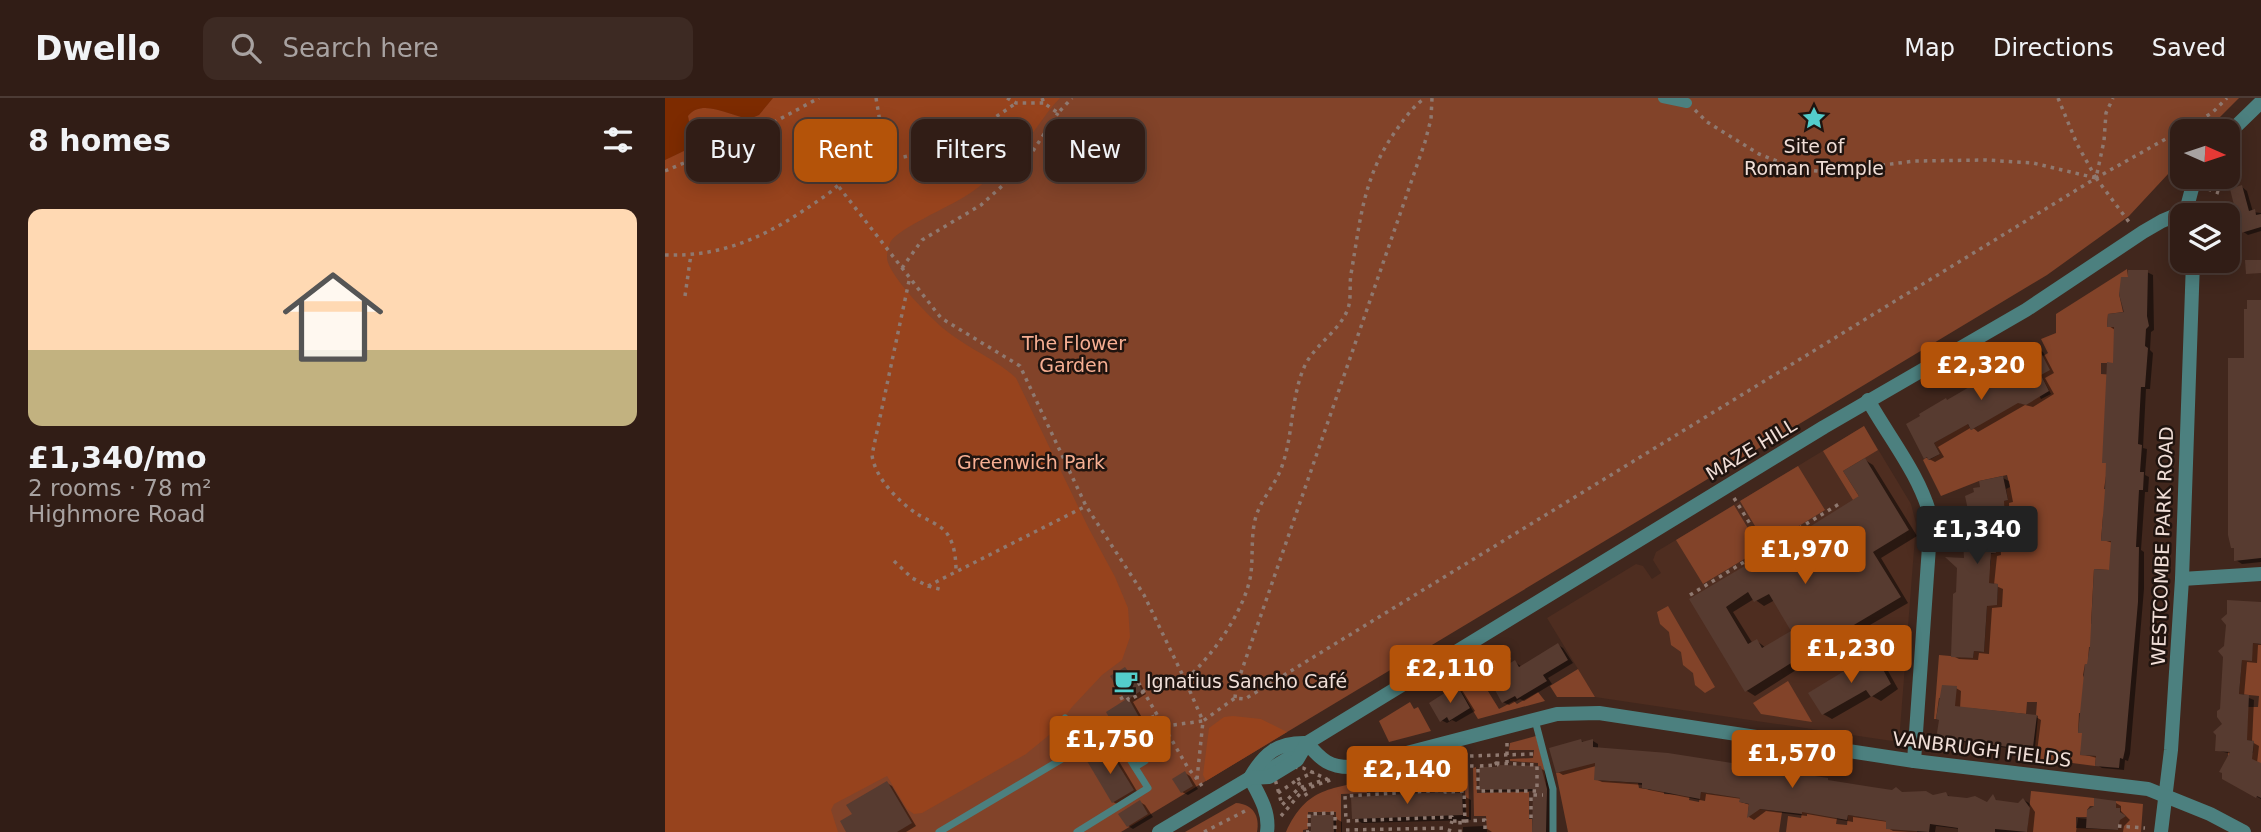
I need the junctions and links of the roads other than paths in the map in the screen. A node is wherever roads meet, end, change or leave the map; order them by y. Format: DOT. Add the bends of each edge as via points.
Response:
graph roads {
  1 [pos="1663,98"];
  2 [pos="2261,102"];
  3 [pos="1687,103"];
  4 [pos="2240,122"];
  5 [pos="2170,220"];
  6 [pos="2193,273"];
  7 [pos="1868,400"];
  8 [pos="2261,574"];
  9 [pos="2182,579"];
  10 [pos="1065,718"];
  11 [pos="1535,719"];
  12 [pos="1307,743"];
  13 [pos="1126,753"];
  14 [pos="1145,761"];
  15 [pos="1914,761"];
  16 [pos="1135,767"];
  17 [pos="1249,778"];
  18 [pos="2166,796"];
  19 [pos="1271,828"];
  20 [pos="939,832"];
  21 [pos="1077,832"];
  22 [pos="1159,832"];
  23 [pos="1553,832"];
  24 [pos="2161,832"];
  25 [pos="2244,832"];
  1 -- 3 [label="street"];
  2 -- 4 [label="street"];
  5 -- 7 [label="street, MAZE HILL" via="2153,226 2026,310"];
  6 -- 9 [label="street, WESTCOMBE PARK ROAD"];
  7 -- 12 [label="street, MAZE HILL"];
  7 -- 15 [label="street" via="1915,477 1931,518"];
  8 -- 9 [label="street"];
  9 -- 18 [label="street, WESTCOMBE PARK ROAD"];
  10 -- 20 [label="lane" via="1089,743"];
  11 -- 12 [label="street, VANBRUGH FIELDS" via="1353,767 1328,764"];
  11 -- 15 [label="street, VANBRUGH FIELDS" via="1599,713"];
  11 -- 23 [label="lane" via="1553,795"];
  12 -- 17 [label="street, MAZE HILL" via="1287,743 1259,760"];
  13 -- 16 [label="lane"];
  14 -- 16 [label="lane"];
  15 -- 18 [label="street, VANBRUGH FIELDS" via="2148,789"];
  16 -- 21 [label="lane" via="1148,788"];
  17 -- 19 [label="street" via="1263,801"];
  17 -- 22 [label="street, MAZE HILL"];
  18 -- 24 [label="street, WESTCOMBE PARK ROAD"];
  18 -- 25 [label="street, VANBRUGH FIELDS"];
}
